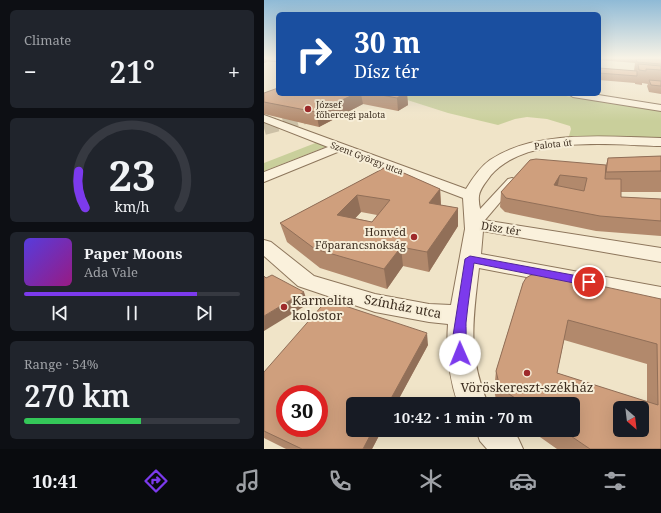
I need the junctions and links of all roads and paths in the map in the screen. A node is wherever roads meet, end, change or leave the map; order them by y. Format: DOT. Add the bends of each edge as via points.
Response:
graph roads {
  1 [pos="586,96"];
  2 [pos="661,104"];
  3 [pos="661,108"];
  4 [pos="264,118"];
  5 [pos="661,142"];
  6 [pos="339,147"];
  7 [pos="518,173"];
  8 [pos="264,177"];
  9 [pos="471,196"];
  10 [pos="474,224"];
  11 [pos="264,246"];
  12 [pos="661,255"];
  13 [pos="470,259"];
  14 [pos="661,295"];
  15 [pos="461,315"];
  16 [pos="470,397"];
  17 [pos="497,437"];
  18 [pos="506,449"];
  1 -- 2 [label="street"];
  1 -- 3 [label="street"];
  4 -- 6 [label="street, Szent György utca"];
  5 -- 9 [label="street, Palota út" via="571,142 536,145 514,152 492,164 481,177"];
  6 -- 8 [label="street"];
  6 -- 9 [label="street, Szent György utca"];
  7 -- 10 [label="street"];
  9 -- 10 [label="street"];
  10 -- 12 [label="street, Dísz tér"];
  10 -- 13 [label="street, Dísz tér"];
  11 -- 15 [label="street, Színház utca" via="306,281 375,303 429,313"];
  13 -- 14 [label="street"];
  13 -- 15 [label="street, Dísz tér"];
  15 -- 16 [label="street, Dísz tér" via="458,342"];
  17 -- 18 [label="street"];
}
